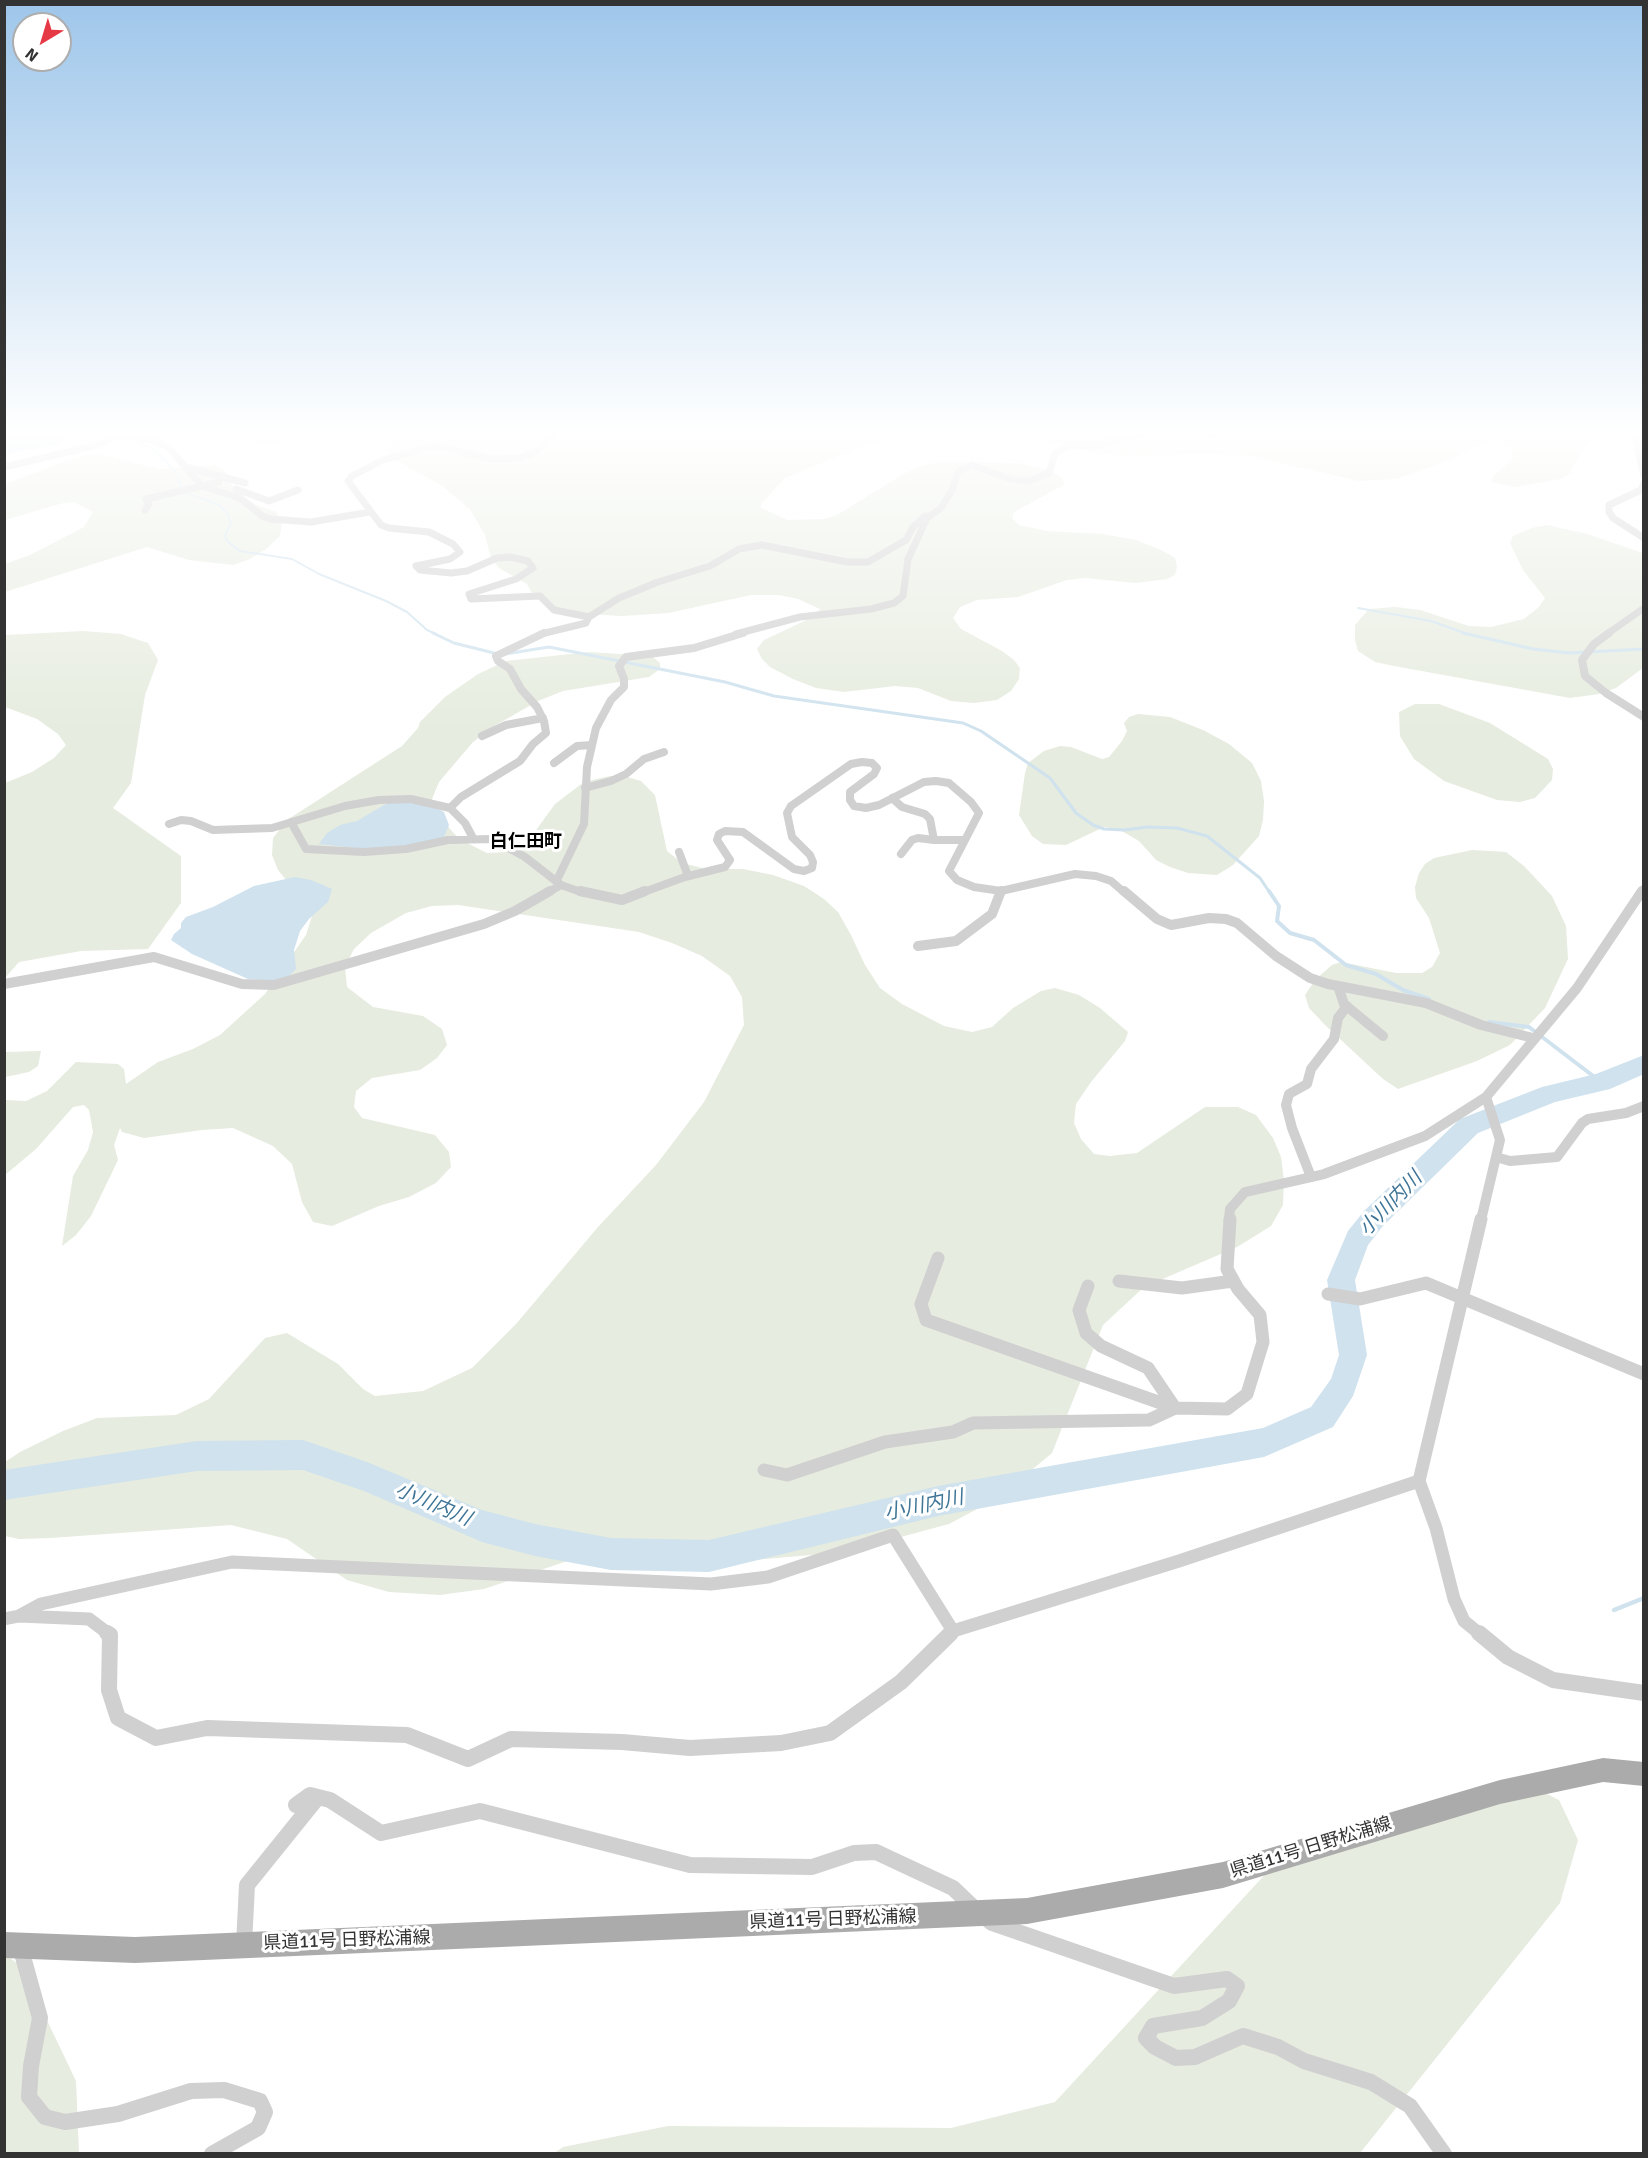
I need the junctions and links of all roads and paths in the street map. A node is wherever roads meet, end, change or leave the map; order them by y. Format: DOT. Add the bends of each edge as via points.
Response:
graph roads {
  1 [pos="406,530"];
  2 [pos="912,530"];
  3 [pos="921,530"];
  4 [pos="1631,530"];
  5 [pos="1644,538"];
  6 [pos="1644,608"];
  7 [pos="589,616"];
  8 [pos="1644,717"];
  9 [pos="543,718"];
  10 [pos="482,736"];
  11 [pos="592,745"];
  12 [pos="664,752"];
  13 [pos="554,763"];
  14 [pos="585,788"];
  15 [pos="892,798"];
  16 [pos="450,808"];
  17 [pos="291,822"];
  18 [pos="169,824"];
  19 [pos="473,838"];
  20 [pos="934,840"];
  21 [pos="964,840"];
  22 [pos="679,852"];
  23 [pos="901,854"];
  24 [pos="688,876"];
  25 [pos="559,882"];
  26 [pos="1644,889"];
  27 [pos="1001,891"];
  28 [pos="918,946"];
  29 [pos="4,984"];
  30 [pos="1338,986"];
  31 [pos="1347,1006"];
  32 [pos="1383,1036"];
  33 [pos="1533,1037"];
  34 [pos="1486,1098"];
  35 [pos="1644,1106"];
  36 [pos="1496,1157"];
  37 [pos="1311,1177"];
  38 [pos="939,1258"];
  39 [pos="1119,1281"];
  40 [pos="1233,1281"];
  41 [pos="1088,1286"];
  42 [pos="1328,1294"];
  43 [pos="1461,1297"];
  44 [pos="1644,1374"];
  45 [pos="1175,1408"];
  46 [pos="764,1470"];
  47 [pos="1419,1481"];
  48 [pos="12,1617"];
  49 [pos="953,1630"];
  50 [pos="1644,1693"];
  51 [pos="1644,1774"];
  52 [pos="318,1797"];
  53 [pos="296,1805"];
  54 [pos="980,1913"];
  55 [pos="12,1945"];
  56 [pos="244,1945"];
  57 [pos="212,2154"];
  58 [pos="1444,2154"];
  1 -- 7 [label="street" via="429,532 453,544 459,552 450,559 416,566 420,570 467,571 497,558 510,557 528,561 533,568 516,579 469,594 471,599 540,596 554,610"];
  2 -- 7 [label="street" via="906,540 868,562 847,562 762,545 748,547 710,566 619,598"];
  3 -- 11 [label="street" via="908,559 903,596 894,603 800,617 694,648 626,657 619,666 624,687 596,728"];
  4 -- 5 [label="street"];
  6 -- 8 [label="street" via="1594,644 1582,660 1586,675"];
  7 -- 9 [label="street" via="586,622 546,632 496,656 510,669"];
  9 -- 10 [label="street" via="506,725"];
  9 -- 16 [label="street" via="546,733 520,761 461,797"];
  11 -- 13 [label="street" via="577,746"];
  11 -- 14 [label="street"];
  12 -- 14 [label="street" via="644,759 626,774"];
  14 -- 25 [label="street" via="584,824"];
  15 -- 20 [label="street" via="902,807 925,814 930,819"];
  15 -- 21 [label="street" via="924,782 949,783 979,813"];
  15 -- 24 [label="street" via="866,808 854,806 850,792 877,768 872,763 851,764 791,806 787,813 792,837 810,855 812,868 794,869 733,829 719,834 717,840 730,860 725,867"];
  16 -- 17 [label="street" via="411,799 379,800"];
  16 -- 19 [label="street"];
  17 -- 18 [label="street" via="236,831 213,830 191,821"];
  17 -- 19 [label="street" via="306,849 364,852"];
  19 -- 25 [label="street" via="506,845"];
  20 -- 21 [label="street"];
  20 -- 23 [label="street" via="912,840"];
  21 -- 27 [label="street" via="949,871 957,880 974,887"];
  22 -- 24 [label="street"];
  24 -- 25 [label="street" via="621,900 587,894"];
  25 -- 29 [label="street" via="515,911 484,924 274,985 242,984 154,957"];
  26 -- 33 [label="street" via="1577,988"];
  27 -- 28 [label="street" via="992,914 972,931 956,941"];
  27 -- 30 [label="street" via="1075,874 1096,876 1111,881 1157,919 1171,925 1209,918 1237,923 1290,966 1310,978"];
  30 -- 31 [label="street"];
  30 -- 33 [label="street" via="1426,1003 1480,1025"];
  31 -- 32 [label="street"];
  31 -- 37 [label="street" via="1338,1018 1334,1039 1311,1069 1307,1084 1289,1094 1286,1105"];
  33 -- 34 [label="street"];
  34 -- 36 [label="street" via="1500,1140"];
  34 -- 37 [label="street" via="1425,1136"];
  35 -- 36 [label="street" via="1588,1119 1557,1157 1510,1161"];
  36 -- 43 [label="street"];
  37 -- 40 [label="street" via="1245,1192 1230,1209 1227,1269"];
  38 -- 45 [label="street" via="921,1304 926,1320"];
  39 -- 40 [label="street" via="1182,1288"];
  40 -- 45 [label="street" via="1260,1315 1263,1342 1247,1394 1227,1409"];
  41 -- 45 [label="street" via="1079,1310 1086,1334 1101,1346 1148,1368"];
  42 -- 43 [label="street" via="1360,1299 1426,1283"];
  43 -- 44 [label="street"];
  43 -- 47 [label="street"];
  45 -- 46 [label="street" via="1149,1419 972,1423 954,1432 885,1442 787,1474"];
  47 -- 49 [label="street" via="1179,1561"];
  47 -- 50 [label="street" via="1464,1621 1508,1657 1552,1680"];
  48 -- 49 [label="street" via="40,1604 232,1562 711,1584 768,1577 893,1535"];
  48 -- 49 [label="street" via="89,1619 110,1635 109,1690 118,1718 156,1738 207,1728 407,1735 468,1759 511,1739 690,1748 781,1743 830,1733 901,1682"];
  51 -- 54 [label="main road, 県道11号 日野松浦線" via="1602,1770 1500,1792 1223,1875 1027,1911"];
  52 -- 53 [label="street" via="310,1795"];
  52 -- 54 [label="street" via="330,1800 381,1833 480,1810 690,1865 812,1867 854,1853 876,1852 953,1888"];
  52 -- 56 [label="street" via="247,1885"];
  54 -- 56 [label="main road, 県道11号 日野松浦線"];
  54 -- 58 [label="street" via="993,1923 1174,1986 1227,1979 1237,1986 1229,2001 1202,2018 1153,2026 1146,2038 1155,2048 1176,2058 1195,2057 1243,2036 1371,2082 1410,2106"];
  55 -- 56 [label="main road, 県道11号 日野松浦線" via="135,1950"];
  55 -- 57 [label="street" via="40,2018 29,2097 45,2116 65,2122 118,2114 191,2091 224,2090 260,2101 265,2112 258,2128"];
}
